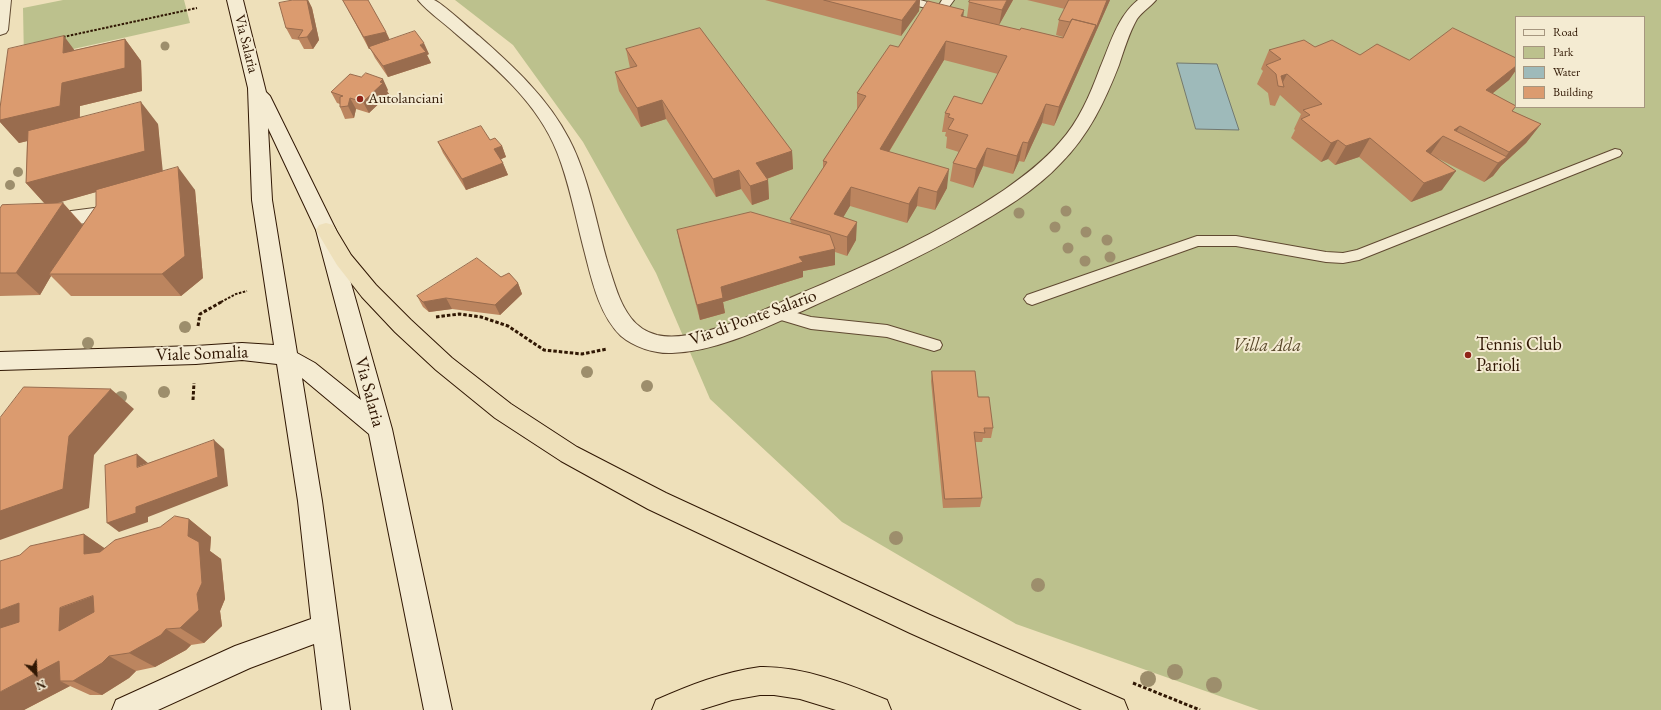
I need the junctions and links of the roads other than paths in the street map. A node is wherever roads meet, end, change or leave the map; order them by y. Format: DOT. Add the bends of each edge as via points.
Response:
graph roads {
  1 [pos="3,0"];
  2 [pos="235,0"];
  3 [pos="426,0"];
  4 [pos="906,0"];
  5 [pos="948,0"];
  6 [pos="1148,0"];
  7 [pos="0,30"];
  8 [pos="257,88"];
  9 [pos="1615,153"];
  10 [pos="0,222"];
  11 [pos="326,230"];
  12 [pos="82,246"];
  13 [pos="1032,299"];
  14 [pos="776,313"];
  15 [pos="934,345"];
  16 [pos="288,358"];
  17 [pos="0,361"];
  18 [pos="380,429"];
  19 [pos="326,627"];
  20 [pos="126,710"];
  21 [pos="336,710"];
  22 [pos="438,710"];
  23 [pos="666,710"];
  24 [pos="877,710"];
  25 [pos="1114,710"];
  1 -- 7 [label="main road"];
  2 -- 8 [label="main road, Via Salaria"];
  3 -- 14 [label="main road, Via di Ponte Salario" via="514,78 555,128 569,160 613,308 628,330 653,343 682,344 712,337"];
  4 -- 5 [label="lane" via="942,9"];
  6 -- 14 [label="main road, Via di Ponte Salario" via="1130,16 1096,97 1077,133 1037,176 1000,202 927,244 862,277"];
  8 -- 11 [label="main road, Via Salaria"];
  8 -- 16 [label="main road, Via Salaria" via="262,200"];
  9 -- 13 [label="lane" via="1359,255 1343,258 1326,257 1236,241 1197,241"];
  10 -- 12 [label="main road" via="17,225 102,214"];
  11 -- 18 [label="main road, Via Salaria"];
  11 -- 25 [label="highway" via="344,260 369,291 444,364 503,411 570,454 671,507 920,624"];
  14 -- 15 [label="lane" via="811,323 887,331"];
  16 -- 17 [label="main road, Viale Somalia" via="246,351"];
  16 -- 18 [label="main road, Viale Somalia" via="307,369"];
  16 -- 19 [label="main road, Via Salaria"];
  18 -- 22 [label="main road, Via Salaria"];
  19 -- 20 [label="main road" via="245,656"];
  19 -- 21 [label="main road, Via Salaria"];
  23 -- 24 [label="highway" via="718,689 762,681 792,684"];
}
